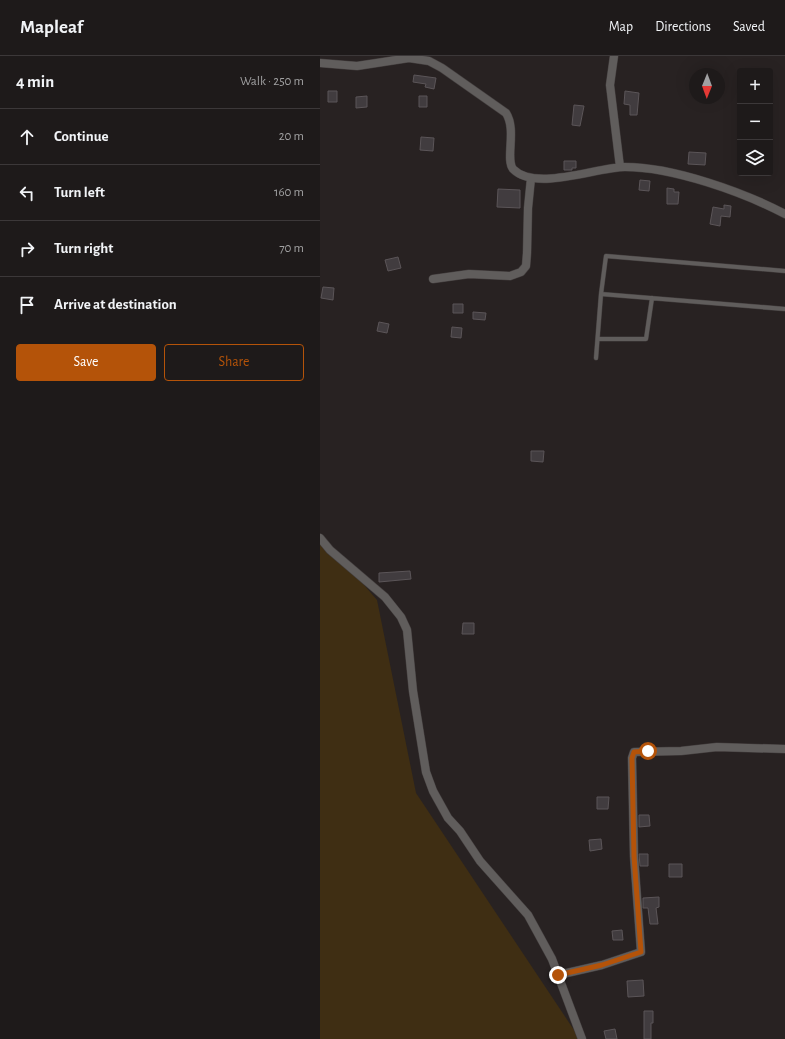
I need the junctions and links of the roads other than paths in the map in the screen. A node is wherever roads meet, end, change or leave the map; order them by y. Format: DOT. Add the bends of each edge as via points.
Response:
graph roads {
  1 [pos="614,56"];
  2 [pos="320,63"];
  3 [pos="620,168"];
  4 [pos="531,178"];
  5 [pos="785,214"];
  6 [pos="785,271"];
  7 [pos="434,279"];
  8 [pos="601,294"];
  9 [pos="652,298"];
  10 [pos="785,309"];
  11 [pos="598,339"];
  12 [pos="596,358"];
  13 [pos="320,538"];
  14 [pos="785,749"];
  15 [pos="558,975"];
  16 [pos="582,1039"];
  1 -- 3 [label="street" via="610,85"];
  2 -- 4 [label="street" via="356,66 409,58 429,61 442,68 506,113 512,130 512,168 525,178"];
  3 -- 4 [label="street" via="574,176"];
  3 -- 5 [label="street" via="674,172 753,199"];
  4 -- 7 [label="street" via="526,266 521,272 510,276 469,274"];
  6 -- 8 [label="lane" via="606,256"];
  8 -- 9 [label="lane"];
  8 -- 11 [label="lane"];
  9 -- 10 [label="lane"];
  9 -- 11 [label="lane" via="646,339"];
  11 -- 12 [label="lane"];
  13 -- 15 [label="street" via="330,550 385,597 401,617 407,630 426,772 433,791 448,818 480,861 528,915"];
  14 -- 15 [label="street" via="717,747 634,752 634,856 641,952 602,965"];
  15 -- 16 [label="street"];
}
